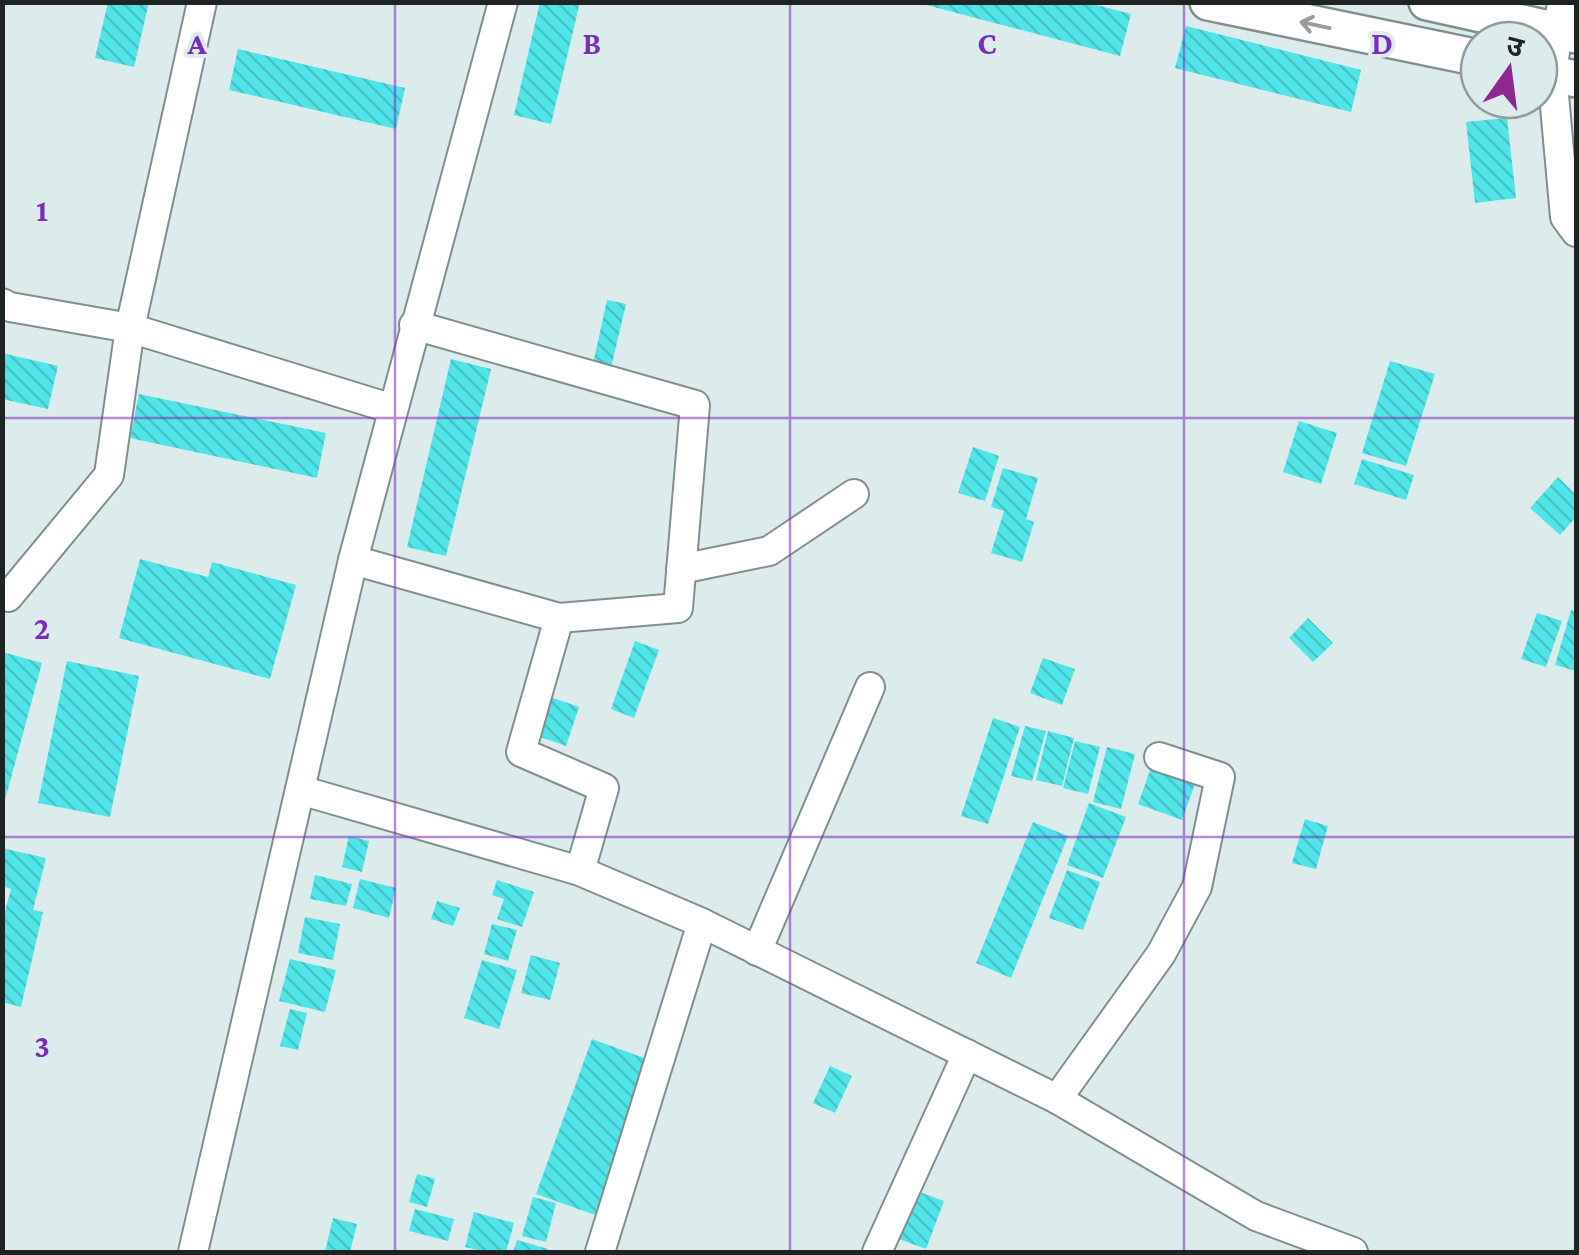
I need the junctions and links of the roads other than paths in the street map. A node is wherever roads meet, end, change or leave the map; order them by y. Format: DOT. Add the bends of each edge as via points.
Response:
graph roads {
  1 [pos="202,2"];
  2 [pos="503,2"];
  3 [pos="1208,2"];
  4 [pos="1427,2"];
  5 [pos="1566,23"];
  6 [pos="1459,54"];
  7 [pos="1559,59"];
  8 [pos="1559,120"];
  9 [pos="1576,232"];
  10 [pos="2,302"];
  11 [pos="414,326"];
  12 [pos="130,328"];
  13 [pos="392,409"];
  14 [pos="854,494"];
  15 [pos="353,560"];
  16 [pos="681,569"];
  17 [pos="2,594"];
  18 [pos="558,618"];
  19 [pos="870,687"];
  20 [pos="1159,757"];
  21 [pos="300,790"];
  22 [pos="580,871"];
  23 [pos="702,924"];
  24 [pos="757,951"];
  25 [pos="966,1054"];
  26 [pos="1057,1099"];
  27 [pos="193,1252"];
  28 [pos="600,1252"];
  29 [pos="877,1252"];
  30 [pos="1353,1252"];
  1 -- 12 [label="street"];
  2 -- 11 [label="street"];
  6 -- 3 [label="street, one-way"];
  4 -- 5 [label="street"];
  5 -- 7 [label="street"];
  8 -- 9 [label="street" via="1564,217"];
  10 -- 12 [label="street"];
  11 -- 13 [label="street"];
  11 -- 16 [label="street" via="695,404"];
  12 -- 13 [label="street"];
  12 -- 17 [label="street" via="109,476 8,597"];
  13 -- 15 [label="street"];
  14 -- 16 [label="street" via="769,551"];
  15 -- 18 [label="street"];
  15 -- 21 [label="street"];
  16 -- 18 [label="street" via="678,608"];
  18 -- 22 [label="street" via="521,752 604,788"];
  19 -- 24 [label="street"];
  20 -- 26 [label="street" via="1220,777 1196,887 1162,954"];
  21 -- 22 [label="street"];
  21 -- 27 [label="street"];
  22 -- 23 [label="street"];
  23 -- 24 [label="street"];
  23 -- 28 [label="street"];
  24 -- 25 [label="street"];
  25 -- 26 [label="street"];
  25 -- 29 [label="street"];
  26 -- 30 [label="street" via="1256,1216"];
}
